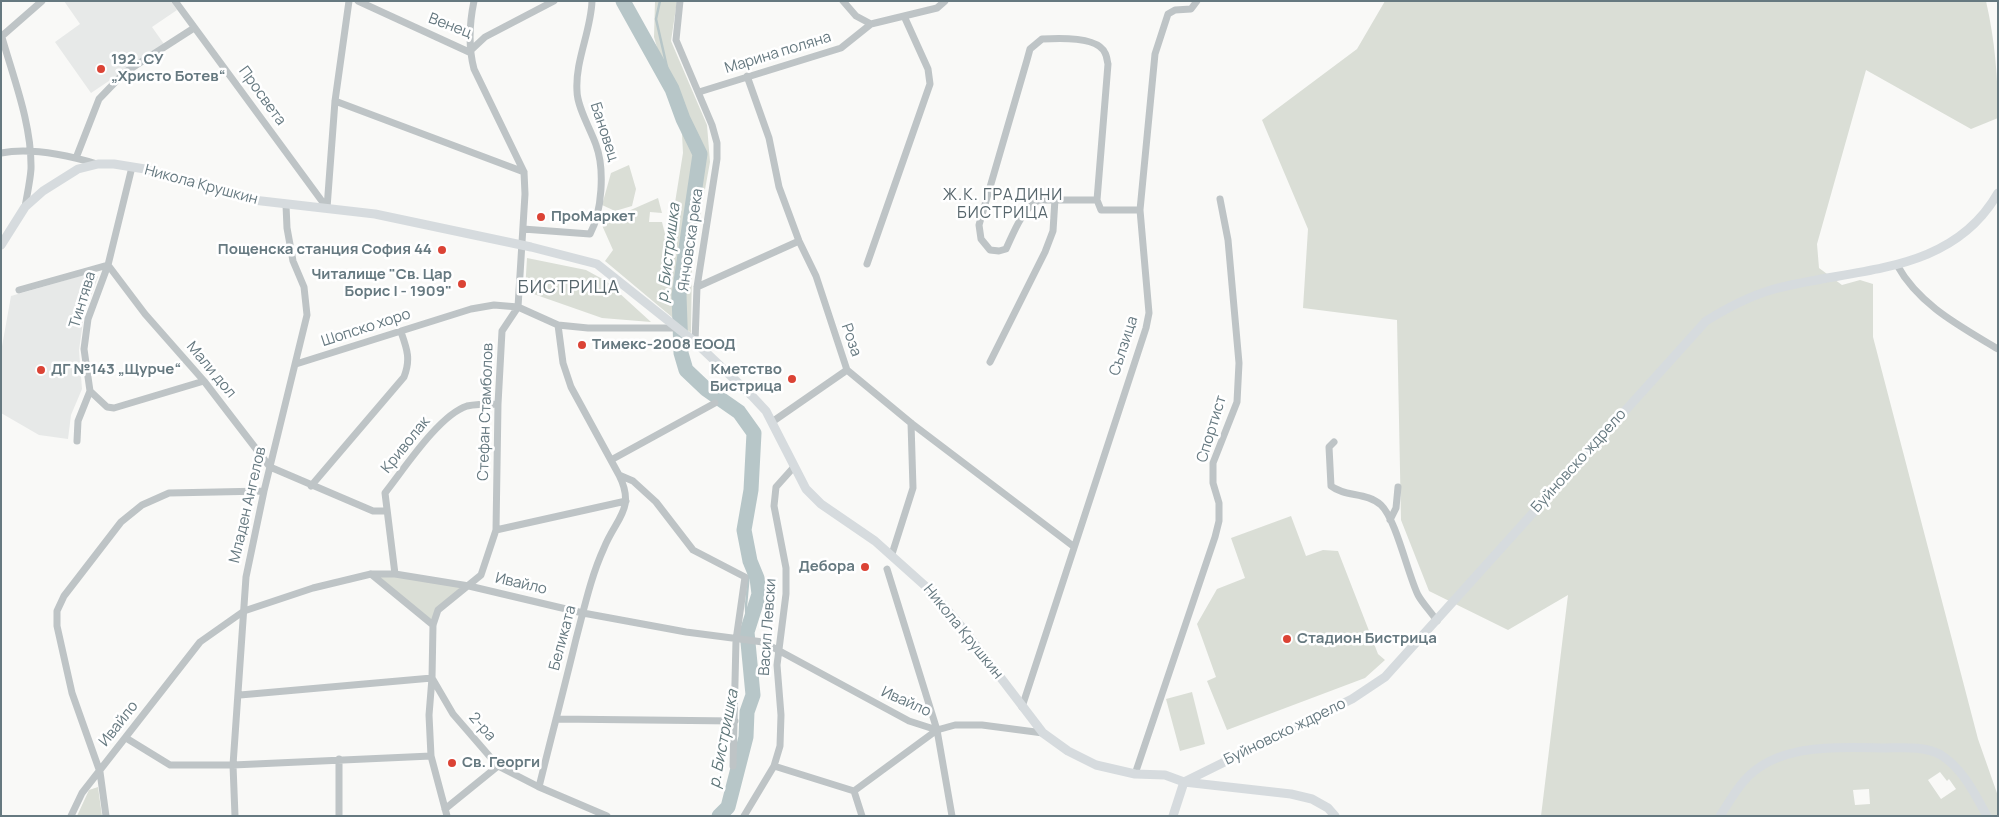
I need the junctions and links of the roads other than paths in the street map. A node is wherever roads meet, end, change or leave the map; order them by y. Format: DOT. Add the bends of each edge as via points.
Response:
graph roads {
  1 [pos="42,1"];
  2 [pos="175,1"];
  3 [pos="349,1"];
  4 [pos="358,1"];
  5 [pos="474,1"];
  6 [pos="554,1"];
  7 [pos="592,1"];
  8 [pos="680,1"];
  9 [pos="843,1"];
  10 [pos="945,1"];
  11 [pos="1197,1"];
  12 [pos="904,16"];
  13 [pos="871,24"];
  14 [pos="194,28"];
  15 [pos="2,35"];
  16 [pos="469,52"];
  17 [pos="747,76"];
  18 [pos="699,92"];
  19 [pos="335,101"];
  20 [pos="30,152"];
  21 [pos="1,153"];
  22 [pos="76,158"];
  23 [pos="98,164"];
  24 [pos="132,167"];
  25 [pos="524,172"];
  26 [pos="1998,193"];
  27 [pos="1220,199"];
  28 [pos="1055,200"];
  29 [pos="1097,200"];
  30 [pos="286,205"];
  31 [pos="25,207"];
  32 [pos="327,208"];
  33 [pos="1140,210"];
  34 [pos="523,229"];
  35 [pos="799,241"];
  36 [pos="1,245"];
  37 [pos="522,245"];
  38 [pos="867,264"];
  39 [pos="1897,264"];
  40 [pos="108,265"];
  41 [pos="697,287"];
  42 [pos="19,290"];
  43 [pos="518,306"];
  44 [pos="558,325"];
  45 [pos="677,328"];
  46 [pos="401,332"];
  47 [pos="693,341"];
  48 [pos="1998,348"];
  49 [pos="990,362"];
  50 [pos="296,364"];
  51 [pos="847,370"];
  52 [pos="204,381"];
  53 [pos="90,391"];
  54 [pos="715,402"];
  55 [pos="498,404"];
  56 [pos="772,422"];
  57 [pos="911,422"];
  58 [pos="77,441"];
  59 [pos="1334,442"];
  60 [pos="611,460"];
  61 [pos="270,467"];
  62 [pos="793,468"];
  63 [pos="619,475"];
  64 [pos="311,486"];
  65 [pos="1398,487"];
  66 [pos="264,491"];
  67 [pos="626,502"];
  68 [pos="388,511"];
  69 [pos="1390,520"];
  70 [pos="496,530"];
  71 [pos="1073,546"];
  72 [pos="892,554"];
  73 [pos="886,569"];
  74 [pos="371,574"];
  75 [pos="395,574"];
  76 [pos="469,586"];
  77 [pos="244,611"];
  78 [pos="583,613"];
  79 [pos="1437,620"];
  80 [pos="433,625"];
  81 [pos="736,640"];
  82 [pos="778,650"];
  83 [pos="432,678"];
  84 [pos="240,694"];
  85 [pos="1022,707"];
  86 [pos="556,719"];
  87 [pos="735,721"];
  88 [pos="937,730"];
  89 [pos="1043,733"];
  90 [pos="126,738"];
  91 [pos="431,756"];
  92 [pos="339,759"];
  93 [pos="233,765"];
  94 [pos="498,766"];
  95 [pos="733,766"];
  96 [pos="774,766"];
  97 [pos="100,772"];
  98 [pos="1135,774"];
  99 [pos="1184,782"];
  100 [pos="539,788"];
  101 [pos="854,792"];
  102 [pos="446,812"];
  103 [pos="72,816"];
  104 [pos="106,816"];
  105 [pos="235,816"];
  106 [pos="339,816"];
  107 [pos="607,816"];
  108 [pos="744,816"];
  109 [pos="862,816"];
  110 [pos="952,816"];
  111 [pos="1173,816"];
  112 [pos="1335,816"];
  113 [pos="1720,816"];
  114 [pos="1987,816"];
  1 -- 15 [label="street"];
  2 -- 14 [label="street, Просвета"];
  3 -- 19 [label="street"];
  4 -- 16 [label="street, Венец"];
  5 -- 16 [label="street, Стефан Стамболов"];
  6 -- 16 [label="street, Венец" via="485,37"];
  7 -- 34 [label="street, Бановец" via="576,92 597,146 602,170 595,224 590,234"];
  8 -- 18 [label="street, Янчовска река" via="676,40"];
  9 -- 13 [label="street" via="856,16"];
  10 -- 12 [label="street, Марина поляна" via="938,8"];
  11 -- 33 [label="street, Сълзица" via="1191,10 1175,10 1168,14 1155,54"];
  12 -- 13 [label="street, Марина поляна"];
  12 -- 38 [label="street" via="928,69 930,84"];
  13 -- 17 [label="street, Марина поляна" via="841,48"];
  14 -- 22 [label="street" via="124,73 99,99"];
  14 -- 32 [label="street, Просвета"];
  15 -- 20 [label="street"];
  16 -- 25 [label="street, Стефан Стамболов" via="474,69"];
  17 -- 18 [label="street, Марина поляна"];
  17 -- 35 [label="street, Роза" via="769,138 779,187"];
  18 -- 41 [label="street, Янчовска река" via="714,134 718,159"];
  19 -- 25 [label="street"];
  19 -- 32 [label="street"];
  20 -- 21 [label="street"];
  20 -- 22 [label="street"];
  20 -- 31 [label="street" via="31,170"];
  22 -- 23 [label="street"];
  23 -- 24 [label="street, Никола Крушкин"];
  23 -- 31 [label="street, Никола Крушкин" via="78,169 62,178"];
  24 -- 30 [label="street, Никола Крушкин" via="234,196"];
  24 -- 40 [label="street, Тинтява"];
  25 -- 34 [label="street, Стефан Стамболов"];
  26 -- 39 [label="street, Буйновско ждрело" via="1988,211 1963,235 1935,253"];
  27 -- 98 [label="street, Спортист" via="1228,240 1238,353 1237,402 1213,463 1213,483 1219,502 1215,536"];
  28 -- 29 [label="street"];
  28 -- 29 [label="street" via="1039,200 1031,204 1006,249 990,250 981,239 978,225 1030,49 1042,39 1064,38 1094,42 1105,51 1108,64"];
  28 -- 49 [label="street" via="1052,231 1045,252"];
  29 -- 33 [label="street" via="1102,210"];
  30 -- 32 [label="street, Никола Крушкин"];
  30 -- 50 [label="street, Младен Ангелов" via="293,261 304,287 307,315"];
  31 -- 36 [label="street, Никола Крушкин"];
  32 -- 37 [label="street, Никола Крушкин" via="375,214"];
  33 -- 71 [label="street, Сълзица" via="1149,313"];
  34 -- 37 [label="street, Стефан Стамболов"];
  35 -- 41 [label="street"];
  35 -- 51 [label="street, Роза" via="816,276"];
  37 -- 43 [label="street, Стефан Стамболов"];
  37 -- 45 [label="street, Никола Крушкин" via="597,264"];
  39 -- 48 [label="street" via="1906,282 1944,317"];
  39 -- 79 [label="street, Буйновско ждрело" via="1772,290 1736,302 1706,321"];
  40 -- 42 [label="street"];
  40 -- 52 [label="street, Мали дол" via="145,314"];
  40 -- 53 [label="street, Тинтява" via="88,319 84,349"];
  41 -- 47 [label="street, Янчовска река"];
  43 -- 44 [label="street, Шопско хоро"];
  43 -- 46 [label="street, Шопско хоро" via="471,309"];
  43 -- 55 [label="street, Стефан Стамболов" via="502,331"];
  44 -- 45 [label="street, Шопско хоро"];
  44 -- 60 [label="street" via="563,363 571,387"];
  45 -- 47 [label="street, Никола Крушкин"];
  46 -- 50 [label="street, Шопско хоро"];
  46 -- 64 [label="street" via="409,357 404,376"];
  47 -- 56 [label="street, Никола Крушкин" via="752,396"];
  50 -- 61 [label="street, Младен Ангелов"];
  51 -- 56 [label="street"];
  51 -- 57 [label="street, Роза"];
  52 -- 53 [label="street" via="114,408 107,407"];
  52 -- 61 [label="street, Мали дол"];
  53 -- 58 [label="street, Тинтява" via="78,421"];
  54 -- 60 [label="street"];
  55 -- 68 [label="street, Криволак" via="468,406 441,422 385,493"];
  55 -- 70 [label="street, Стефан Стамболов"];
  56 -- 62 [label="street, Никола Крушкин"];
  57 -- 71 [label="street, Роза"];
  57 -- 72 [label="street" via="912,488"];
  59 -- 69 [label="street" via="1329,447 1331,486 1371,498 1381,505"];
  60 -- 63 [label="street"];
  61 -- 64 [label="street, Мали дол"];
  61 -- 66 [label="street, Младен Ангелов"];
  62 -- 72 [label="street, Никола Крушкин" via="820,504"];
  62 -- 82 [label="street, Васил Левски" via="776,487 774,506 786,568 786,594"];
  63 -- 67 [label="street" via="626,490"];
  63 -- 81 [label="street, Васил Левски" via="632,481 656,502 693,550 745,577"];
  64 -- 68 [label="street, Мали дол" via="373,511"];
  65 -- 69 [label="street" via="1396,508"];
  66 -- 77 [label="street, Младен Ангелов" via="246,577"];
  66 -- 97 [label="street" via="169,493 142,505 122,522 64,596 57,611 56,626 72,693"];
  67 -- 70 [label="street"];
  67 -- 78 [label="street, Беликата" via="604,548"];
  68 -- 75 [label="street, Криволак"];
  69 -- 79 [label="street" via="1419,596"];
  70 -- 76 [label="street, Стефан Стамболов" via="481,575"];
  71 -- 85 [label="street, Сълзица"];
  72 -- 85 [label="street, Никола Крушкин" via="932,592 966,631"];
  73 -- 88 [label="street"];
  74 -- 75 [label="street, Ивайло"];
  74 -- 77 [label="street, Ивайло" via="313,588"];
  74 -- 80 [label="street"];
  75 -- 76 [label="street, Ивайло"];
  76 -- 78 [label="street, Ивайло"];
  76 -- 80 [label="street, Стефан Стамболов" via="438,610"];
  77 -- 84 [label="street, Младен Ангелов"];
  77 -- 90 [label="street, Ивайло" via="200,642"];
  78 -- 81 [label="street, Ивайло"];
  78 -- 86 [label="street, Беликата"];
  79 -- 99 [label="street, Буйновско ждрело" via="1385,676 1352,699"];
  80 -- 83 [label="street, Стефан Стамболов"];
  81 -- 82 [label="street, Ивайло" via="763,642"];
  81 -- 87 [label="street, Васил Левски"];
  82 -- 88 [label="street, Ивайло" via="910,721"];
  82 -- 96 [label="street, Васил Левски" via="782,715 780,746"];
  83 -- 84 [label="street"];
  83 -- 91 [label="street, Стефан Стамболов" via="429,714"];
  83 -- 94 [label="street, 2-ра" via="453,714"];
  84 -- 93 [label="street, Младен Ангелов"];
  85 -- 89 [label="street, Никола Крушкин"];
  86 -- 87 [label="street"];
  86 -- 100 [label="street, Беликата"];
  87 -- 95 [label="street, Васил Левски"];
  88 -- 89 [label="street, Ивайло" via="955,725 982,725"];
  88 -- 101 [label="street"];
  88 -- 110 [label="street"];
  89 -- 98 [label="street, Никола Крушкин" via="1096,765"];
  90 -- 93 [label="street" via="170,765"];
  90 -- 97 [label="street, Ивайло"];
  91 -- 92 [label="street"];
  91 -- 102 [label="street, Стефан Стамболов"];
  92 -- 93 [label="street"];
  92 -- 106 [label="street"];
  93 -- 105 [label="street, Младен Ангелов"];
  94 -- 100 [label="street, 2-ра"];
  94 -- 102 [label="street"];
  96 -- 101 [label="street"];
  96 -- 108 [label="street, Васил Левски"];
  97 -- 103 [label="street, Ивайло" via="82,793"];
  97 -- 104 [label="street"];
  98 -- 99 [label="street, Никола Крушкин" via="1165,775"];
  99 -- 111 [label="street"];
  99 -- 112 [label="street, Никола Крушкин" via="1291,794 1312,799"];
  100 -- 107 [label="street, 2-ра"];
  101 -- 109 [label="street"];
  113 -- 114 [label="street" via="1744,780 1763,766 1797,751 1823,747 1914,748 1940,754 1962,774"];
}
